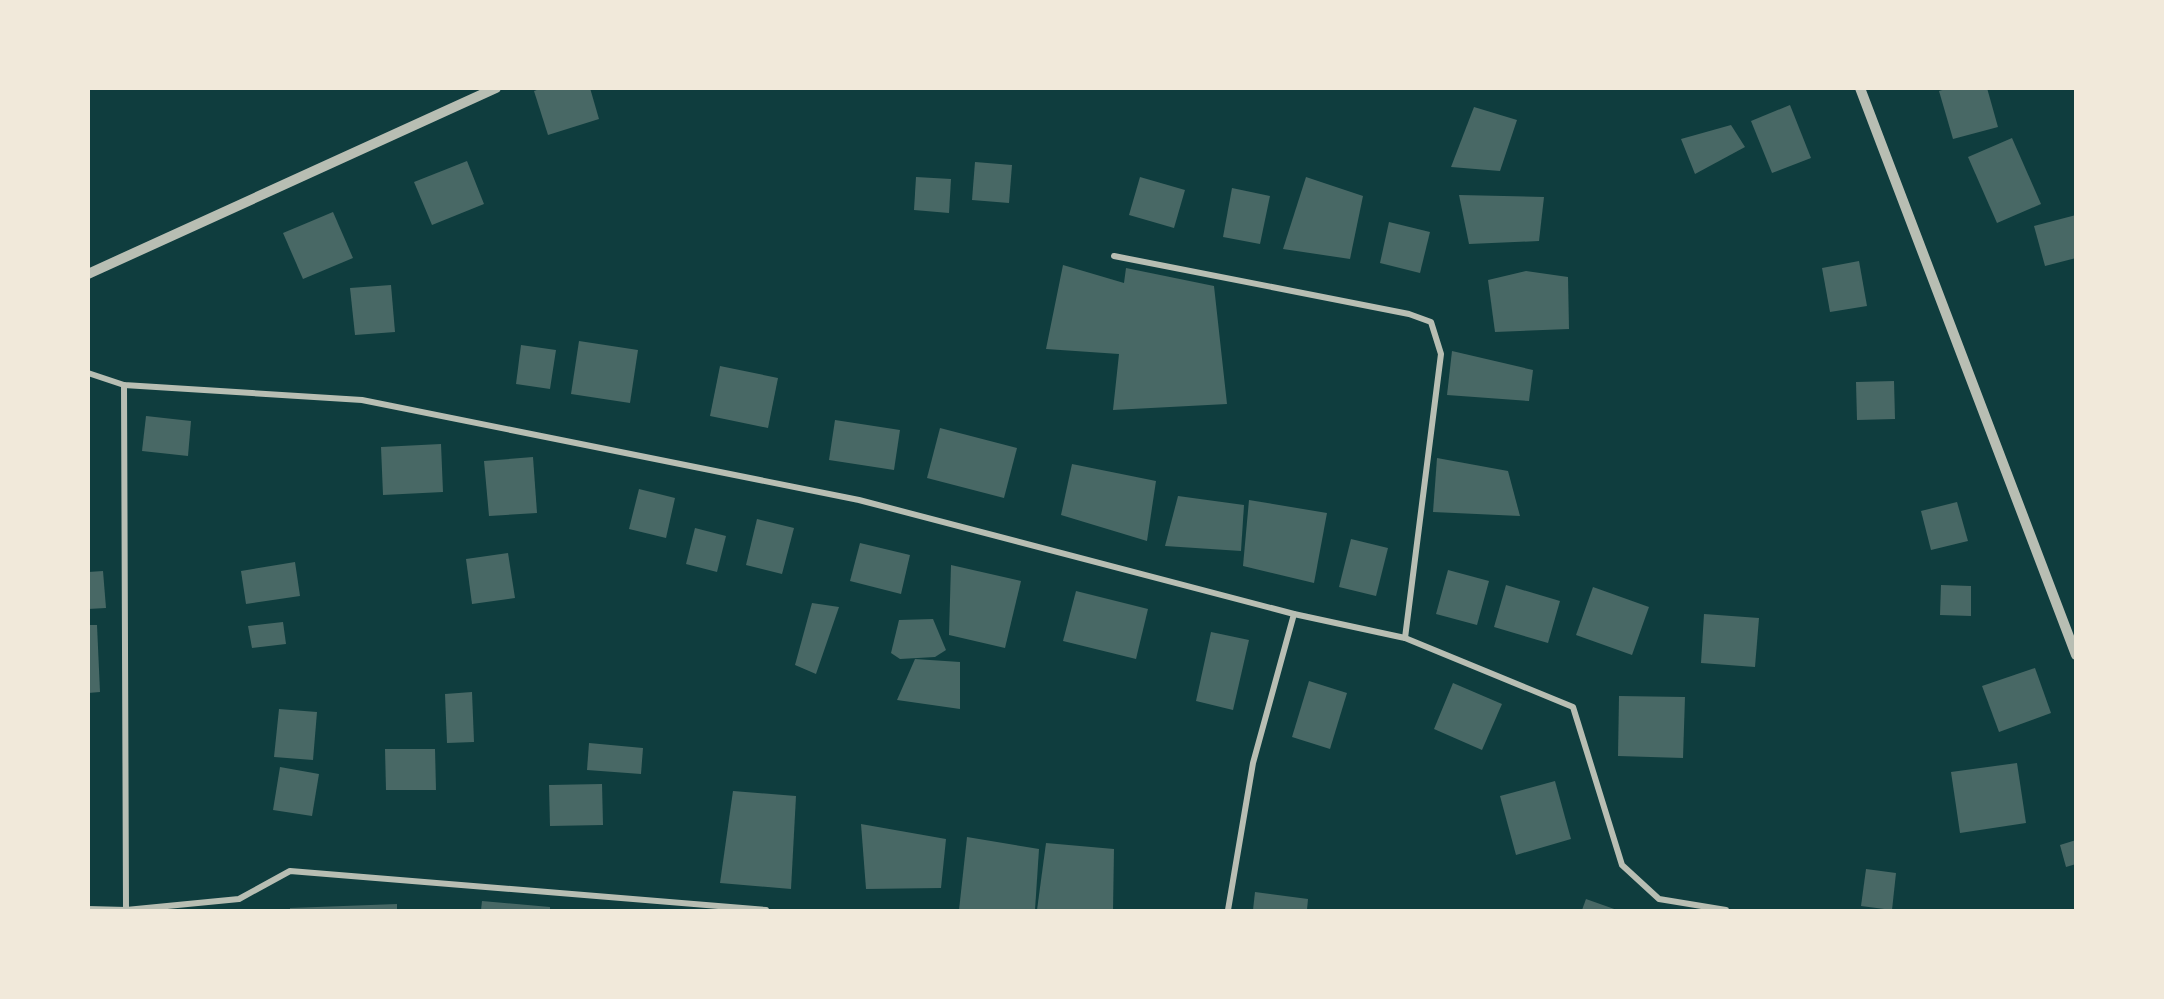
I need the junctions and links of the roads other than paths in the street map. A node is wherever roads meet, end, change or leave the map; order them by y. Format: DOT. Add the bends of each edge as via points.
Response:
graph roads {
  1 [pos="496,88"];
  2 [pos="1860,88"];
  3 [pos="1114,256"];
  4 [pos="88,274"];
  5 [pos="88,373"];
  6 [pos="124,386"];
  7 [pos="1294,614"];
  8 [pos="1405,638"];
  9 [pos="2076,655"];
  10 [pos="88,909"];
  11 [pos="126,910"];
  12 [pos="766,910"];
  13 [pos="1228,910"];
  14 [pos="1726,910"];
  1 -- 4 [label="street"];
  2 -- 9 [label="street"];
  3 -- 8 [label="street" via="1409,314 1431,322 1441,354"];
  5 -- 6 [label="street"];
  6 -- 7 [label="street" via="362,400 859,500"];
  6 -- 11 [label="street"];
  7 -- 8 [label="street"];
  7 -- 13 [label="street" via="1253,763"];
  8 -- 14 [label="street" via="1573,707 1622,865 1659,899"];
  10 -- 11 [label="street"];
  11 -- 12 [label="street" via="239,899 290,871"];
}
